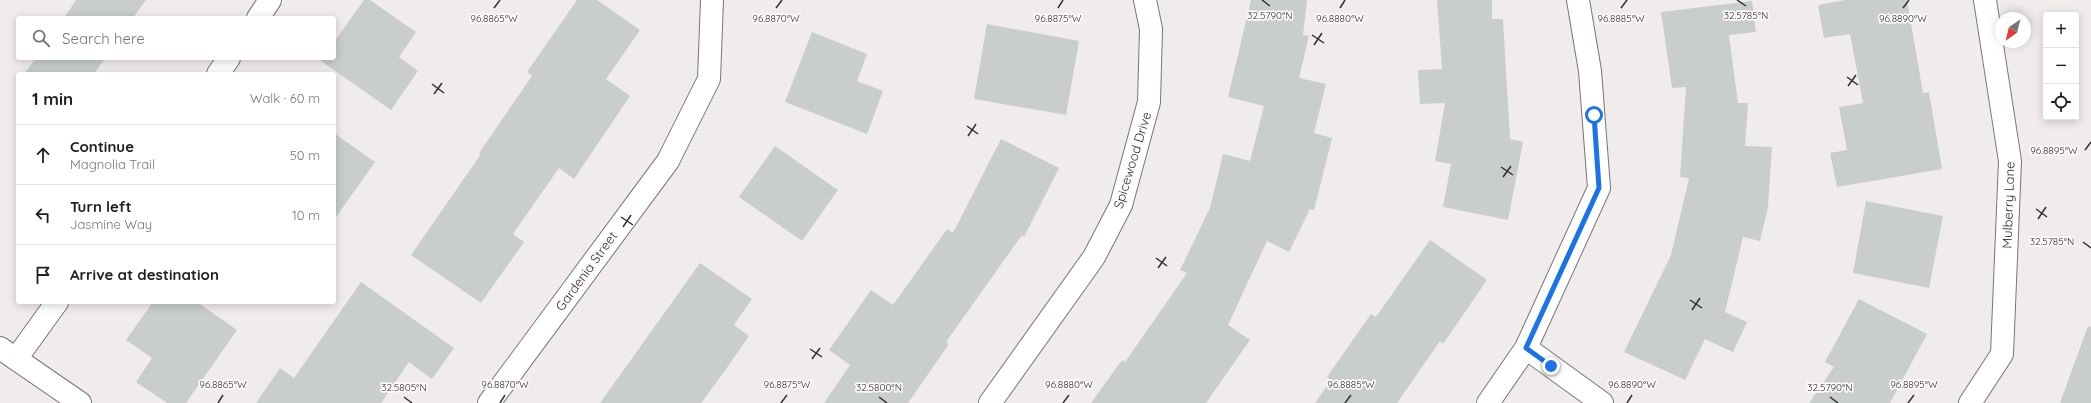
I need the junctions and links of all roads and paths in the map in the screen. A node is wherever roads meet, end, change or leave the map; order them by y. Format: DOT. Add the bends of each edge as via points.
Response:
graph roads {
  1 [pos="270,0"];
  2 [pos="712,0"];
  3 [pos="1145,0"];
  4 [pos="1578,0"];
  5 [pos="1985,0"];
  6 [pos="259,16"];
  7 [pos="228,60"];
  8 [pos="219,72"];
  9 [pos="55,304"];
  10 [pos="1526,348"];
  11 [pos="8,354"];
  12 [pos="80,403"];
  13 [pos="489,403"];
  14 [pos="990,403"];
  15 [pos="1488,403"];
  16 [pos="1602,403"];
  17 [pos="1970,403"];
  1 -- 6 [label="street"];
  2 -- 13 [label="street, Gardenia Street" via="709,79 668,161"];
  3 -- 14 [label="street, Spicewood Drive" via="1151,29 1149,102 1121,205 1094,257"];
  4 -- 10 [label="street" via="1590,70 1599,188"];
  5 -- 17 [label="street, Mulberry Lane" via="2010,161 2002,354"];
  7 -- 8 [label="street"];
  9 -- 11 [label="street"];
  10 -- 15 [label="street"];
  10 -- 16 [label="street"];
  11 -- 12 [label="street"];
}
